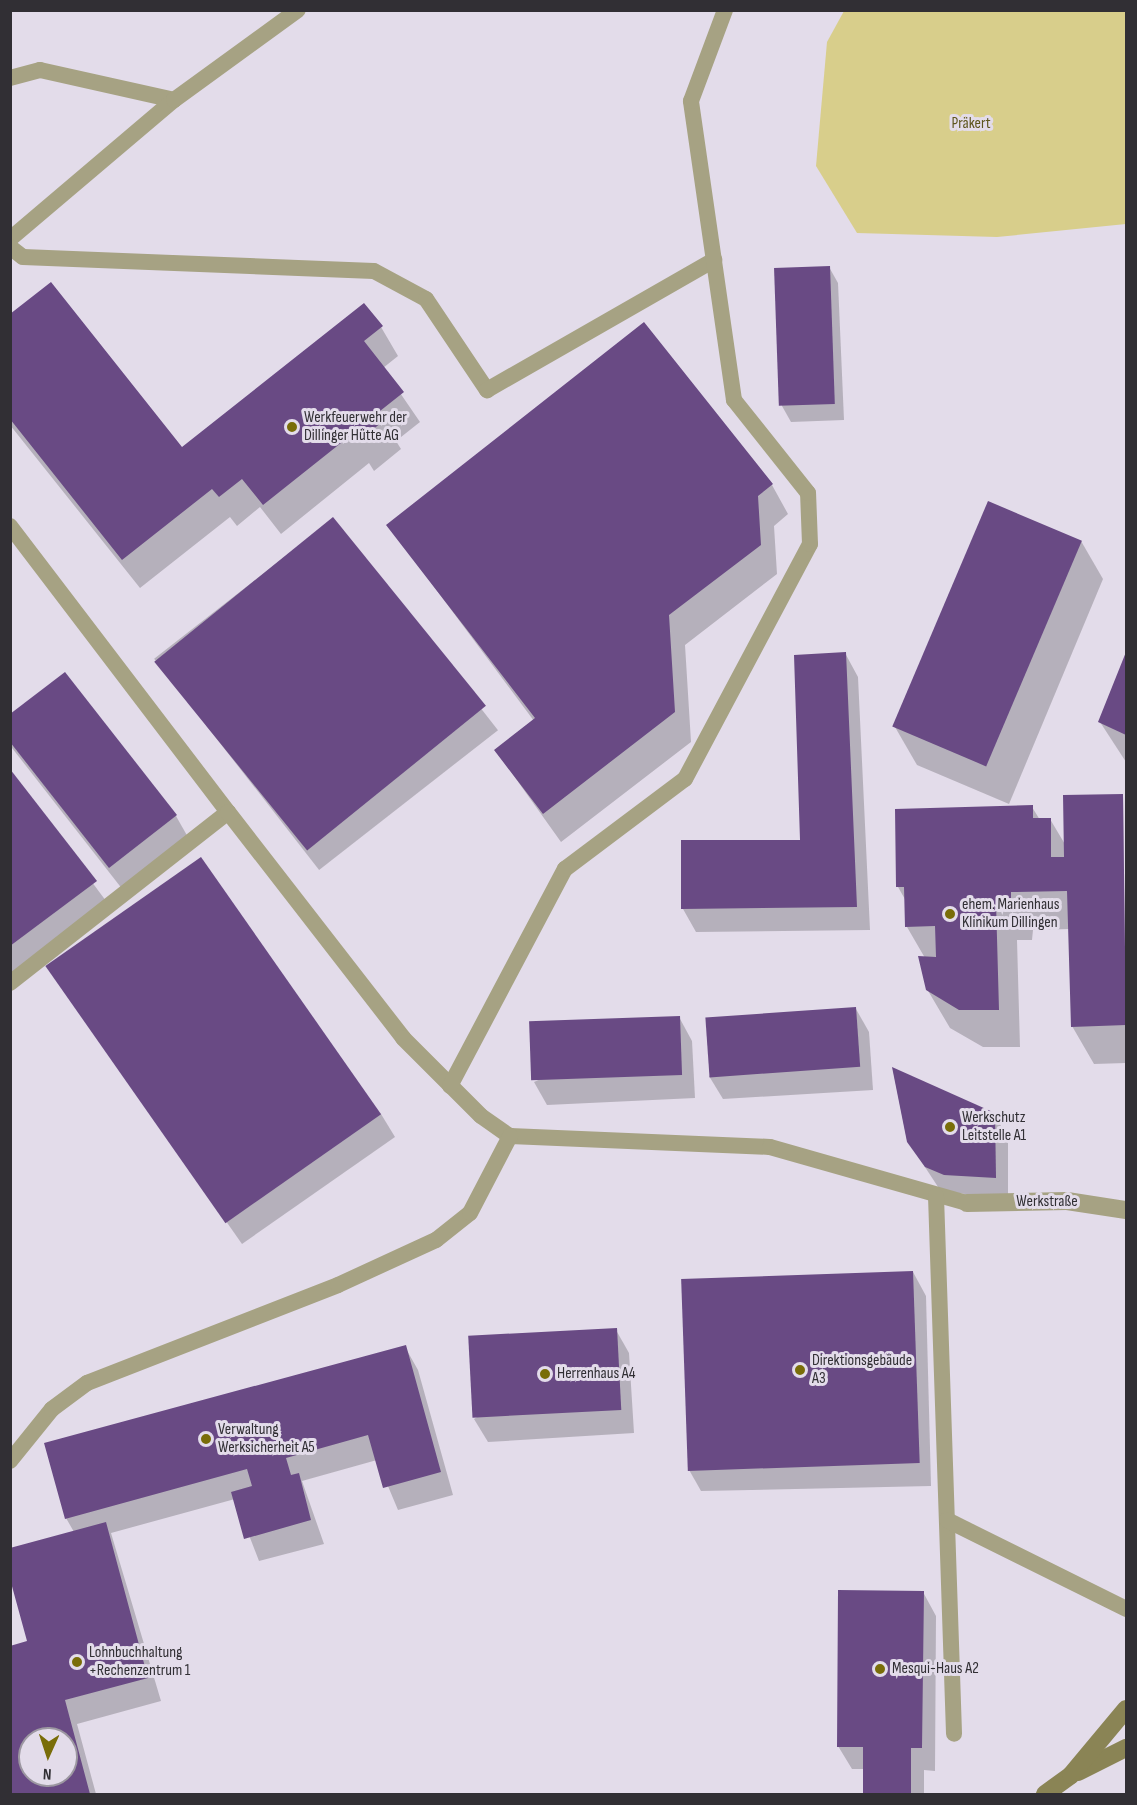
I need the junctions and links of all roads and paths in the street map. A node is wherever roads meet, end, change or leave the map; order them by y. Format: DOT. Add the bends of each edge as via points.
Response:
graph roads {
  1 [pos="298,10"];
  2 [pos="725,10"];
  3 [pos="10,78"];
  4 [pos="174,100"];
  5 [pos="10,239"];
  6 [pos="10,248"];
  7 [pos="714,260"];
  8 [pos="10,526"];
  9 [pos="228,812"];
  10 [pos="10,983"];
  11 [pos="450,1086"];
  12 [pos="510,1136"];
  13 [pos="936,1196"];
  14 [pos="967,1203"];
  15 [pos="1126,1210"];
  16 [pos="10,1461"];
  17 [pos="947,1520"];
  18 [pos="1126,1609"];
  19 [pos="1126,1709"];
  20 [pos="954,1734"];
  21 [pos="1126,1748"];
  22 [pos="1071,1775"];
  23 [pos="1045,1794"];
  1 -- 4 [label="lane"];
  2 -- 7 [label="lane" via="692,101"];
  3 -- 4 [label="lane" via="40,70"];
  4 -- 5 [label="lane"];
  6 -- 7 [label="lane" via="23,257 374,271 426,299 487,390"];
  7 -- 11 [label="lane" via="734,400 808,493 810,544 685,779 565,869"];
  8 -- 9 [label="lane"];
  9 -- 10 [label="lane"];
  9 -- 11 [label="lane" via="403,1038"];
  11 -- 12 [label="lane"];
  12 -- 13 [label="lane" via="771,1146"];
  12 -- 16 [label="lane" via="470,1213 436,1240 338,1285 87,1383 52,1409"];
  13 -- 14 [label="lane"];
  13 -- 17 [label="lane"];
  14 -- 15 [label="street, Werkstraße" via="1067,1200"];
  17 -- 18 [label="lane"];
  17 -- 20 [label="lane"];
  19 -- 22 [label="main road"];
  21 -- 22 [label="main road"];
  22 -- 23 [label="main road"];
}
